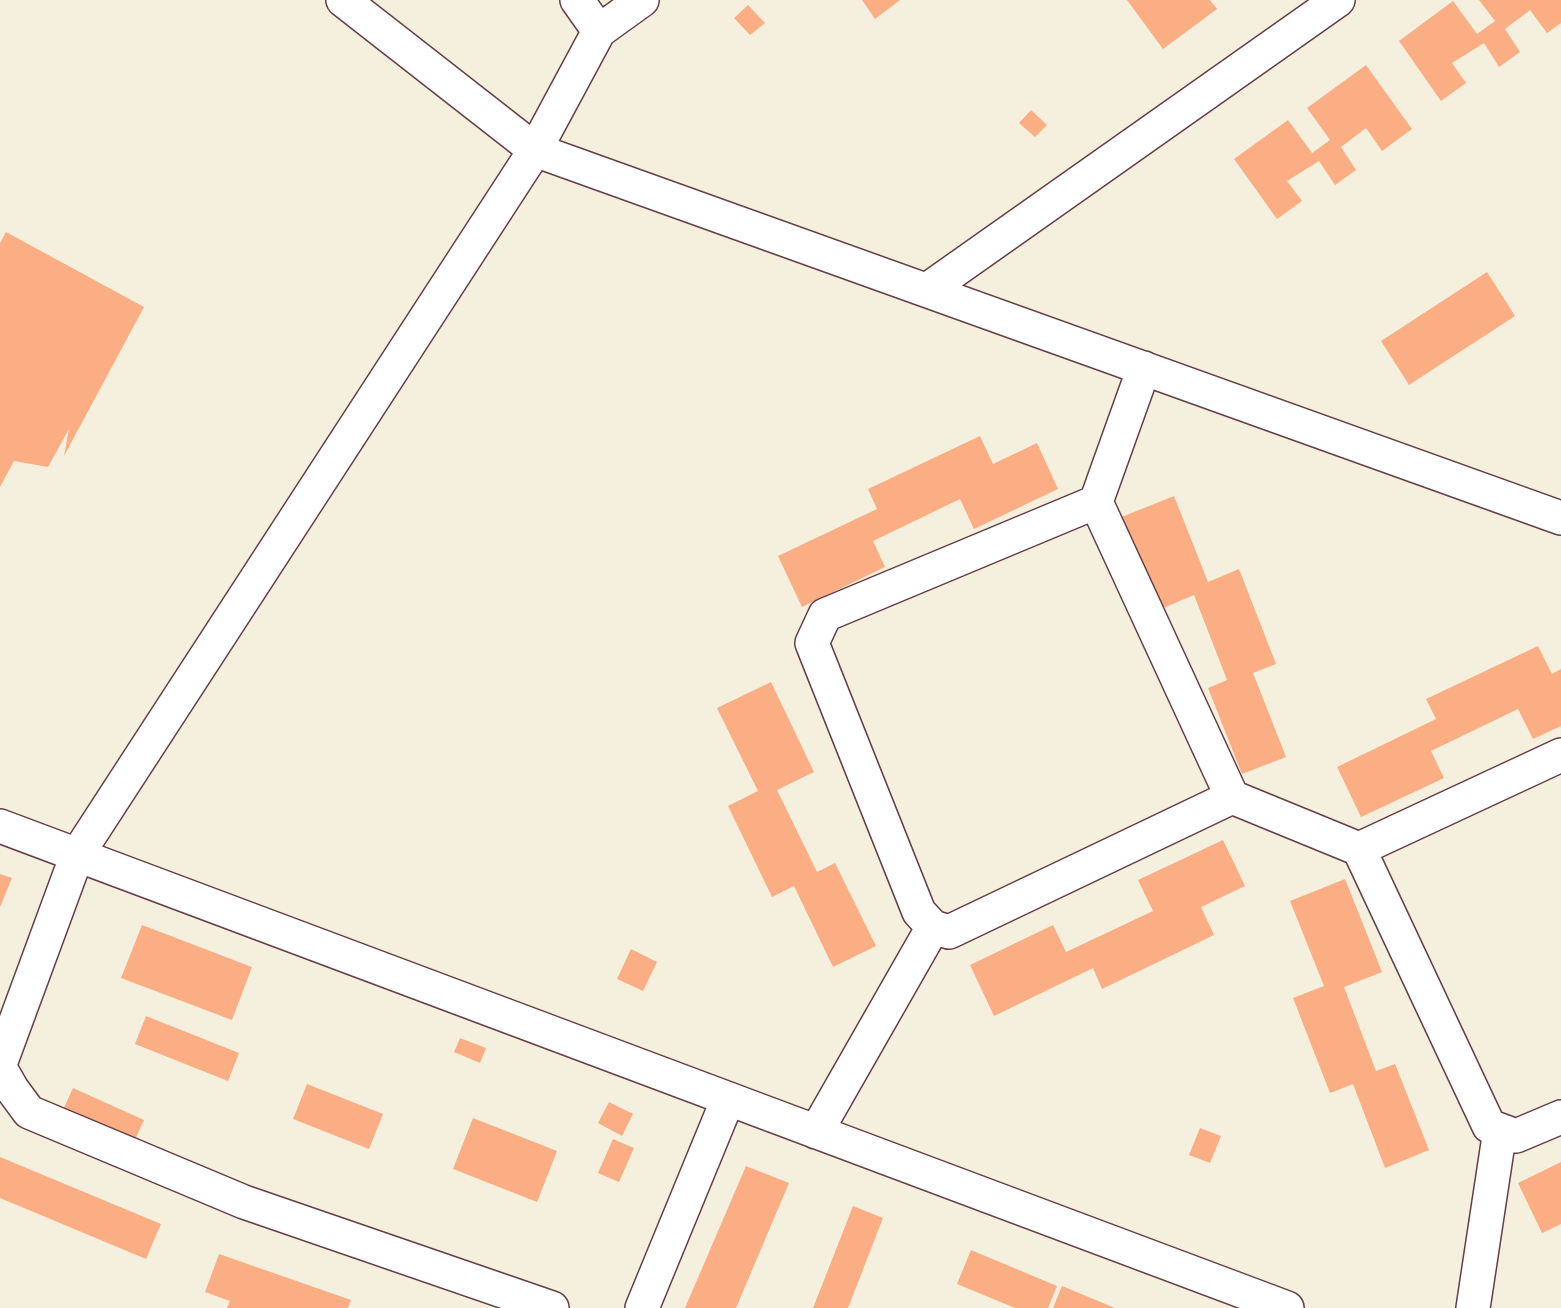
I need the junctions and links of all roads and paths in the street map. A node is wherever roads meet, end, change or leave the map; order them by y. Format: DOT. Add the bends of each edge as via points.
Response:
graph roads {
  1 [pos="343,0"];
  2 [pos="578,0"];
  3 [pos="642,0"];
  4 [pos="1338,0"];
  5 [pos="599,31"];
  6 [pos="535,150"];
  7 [pos="927,290"];
  8 [pos="1144,368"];
  9 [pos="1096,502"];
  10 [pos="1561,518"];
  11 [pos="1561,755"];
  12 [pos="1232,797"];
  13 [pos="0,826"];
  14 [pos="1359,849"];
  15 [pos="77,855"];
  16 [pos="933,927"];
  17 [pos="0,1066"];
  18 [pos="728,1099"];
  19 [pos="1561,1117"];
  20 [pos="1500,1130"];
  21 [pos="816,1132"];
  22 [pos="552,1308"];
  23 [pos="642,1308"];
  24 [pos="1287,1308"];
  25 [pos="1473,1308"];
  1 -- 6 [label="street"];
  2 -- 5 [label="street"];
  3 -- 5 [label="street"];
  4 -- 7 [label="street"];
  5 -- 6 [label="street"];
  6 -- 7 [label="street"];
  6 -- 15 [label="street"];
  7 -- 8 [label="street"];
  8 -- 9 [label="street"];
  8 -- 10 [label="street"];
  9 -- 12 [label="street"];
  9 -- 16 [label="street" via="825,615 812,643 919,912"];
  11 -- 14 [label="street"];
  12 -- 14 [label="street"];
  12 -- 16 [label="street" via="949,932"];
  13 -- 15 [label="street"];
  14 -- 20 [label="street" via="1489,1126"];
  15 -- 17 [label="street"];
  15 -- 18 [label="street"];
  16 -- 21 [label="street"];
  17 -- 22 [label="street" via="28,1112 244,1202"];
  18 -- 21 [label="street"];
  18 -- 23 [label="street"];
  19 -- 20 [label="street" via="1516,1136"];
  20 -- 25 [label="street"];
  21 -- 24 [label="street"];
}
